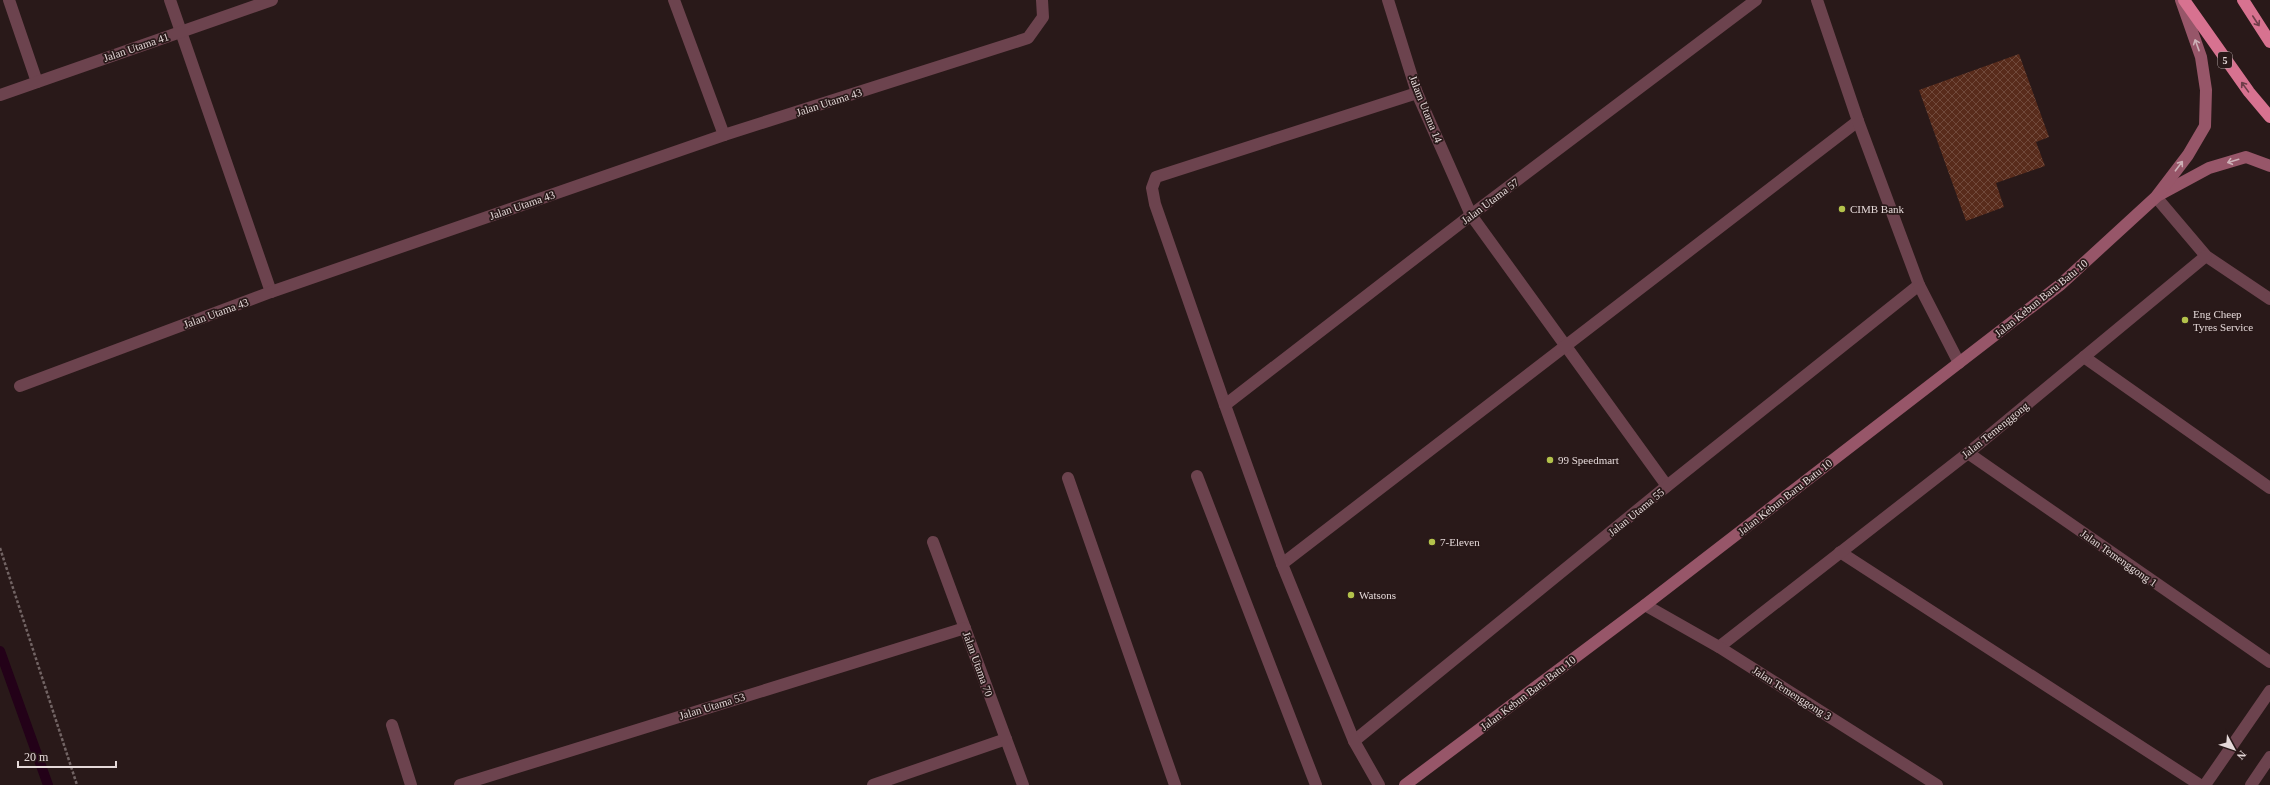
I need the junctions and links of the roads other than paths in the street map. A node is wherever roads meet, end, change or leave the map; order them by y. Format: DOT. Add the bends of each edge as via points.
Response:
graph roads {
  1 [pos="9,0"];
  2 [pos="170,0"];
  3 [pos="272,0"];
  4 [pos="674,0"];
  5 [pos="1042,0"];
  6 [pos="1388,0"];
  7 [pos="1756,0"];
  8 [pos="1817,0"];
  9 [pos="2181,0"];
  10 [pos="2184,0"];
  11 [pos="2243,0"];
  12 [pos="182,31"];
  13 [pos="2270,42"];
  14 [pos="37,82"];
  15 [pos="1417,93"];
  16 [pos="0,95"];
  17 [pos="2270,117"];
  18 [pos="1858,121"];
  19 [pos="724,135"];
  20 [pos="2270,166"];
  21 [pos="2156,197"];
  22 [pos="1471,215"];
  23 [pos="2206,256"];
  24 [pos="1919,285"];
  25 [pos="271,292"];
  26 [pos="2270,299"];
  27 [pos="1564,345"];
  28 [pos="2084,357"];
  29 [pos="1959,363"];
  30 [pos="20,386"];
  31 [pos="1225,405"];
  32 [pos="1968,453"];
  33 [pos="1197,476"];
  34 [pos="1068,478"];
  35 [pos="1667,486"];
  36 [pos="2270,488"];
  37 [pos="933,542"];
  38 [pos="1840,552"];
  39 [pos="1282,564"];
  40 [pos="1645,605"];
  41 [pos="965,628"];
  42 [pos="1719,647"];
  43 [pos="2270,662"];
  44 [pos="2270,691"];
  45 [pos="392,725"];
  46 [pos="1006,739"];
  47 [pos="1354,741"];
  48 [pos="2270,757"];
  49 [pos="410,785"];
  50 [pos="460,785"];
  51 [pos="872,785"];
  52 [pos="1023,785"];
  53 [pos="1175,785"];
  54 [pos="1315,785"];
  55 [pos="1379,785"];
  56 [pos="1405,785"];
  57 [pos="1937,785"];
  58 [pos="2200,785"];
  59 [pos="2205,785"];
  60 [pos="2251,785"];
  1 -- 14 [label="street"];
  2 -- 12 [label="street"];
  3 -- 12 [label="street, Jalan Utama 41"];
  4 -- 19 [label="street"];
  5 -- 19 [label="street, Jalan Utama 43" via="1043,17 1028,38"];
  6 -- 15 [label="street, Jalam Utama 14"];
  7 -- 22 [label="street, Jalan Utama 57"];
  8 -- 18 [label="street"];
  21 -- 9 [label="street, one-way" via="2188,155 2205,126 2206,90 2201,57"];
  17 -- 10 [label="highway, 5, one-way"];
  11 -- 13 [label="highway, one-way"];
  12 -- 14 [label="street, Jalan Utama 41"];
  12 -- 25 [label="street"];
  14 -- 16 [label="street, Jalan Utama 41"];
  15 -- 22 [label="street, Jalam Utama 14"];
  15 -- 31 [label="street" via="1156,177 1152,188 1155,204"];
  18 -- 24 [label="street"];
  18 -- 27 [label="street"];
  19 -- 25 [label="street, Jalan Utama 43"];
  20 -- 21 [label="street, one-way" via="2246,157 2209,168"];
  21 -- 23 [label="street"];
  21 -- 29 [label="street, Jalan Kebun Baru Batu 10" via="2060,285"];
  22 -- 27 [label="street, Jalam Utama 14"];
  22 -- 31 [label="street, Jalan Utama 57"];
  23 -- 26 [label="street"];
  23 -- 28 [label="street, Jalan Temenggong"];
  24 -- 29 [label="street"];
  24 -- 35 [label="street, Jalan Utama 55"];
  25 -- 30 [label="street, Jalan Utama 43"];
  27 -- 35 [label="street, Jalam Utama 14"];
  27 -- 39 [label="street"];
  28 -- 32 [label="street, Jalan Temenggong"];
  28 -- 36 [label="street"];
  29 -- 40 [label="street, Jalan Kebun Baru Batu 10"];
  31 -- 39 [label="street"];
  32 -- 38 [label="street, Jalan Temenggong"];
  32 -- 43 [label="street, Jalan Temenggong 1"];
  33 -- 54 [label="street"];
  34 -- 53 [label="street"];
  35 -- 47 [label="street, Jalan Utama 55"];
  37 -- 41 [label="street, Jalan Utama 70"];
  38 -- 42 [label="street, Jalan Temenggong"];
  38 -- 58 [label="street"];
  39 -- 47 [label="street"];
  40 -- 42 [label="street, Jalan Temenggong 3"];
  40 -- 56 [label="street, Jalan Kebun Baru Batu 10"];
  41 -- 46 [label="street, Jalan Utama 70"];
  41 -- 50 [label="street, Jalan Utama 53"];
  42 -- 57 [label="street, Jalan Temenggong 3"];
  44 -- 59 [label="street"];
  45 -- 49 [label="street"];
  46 -- 51 [label="street"];
  46 -- 52 [label="street, Jalan Utama 70"];
  47 -- 55 [label="street"];
  48 -- 60 [label="street"];
}
